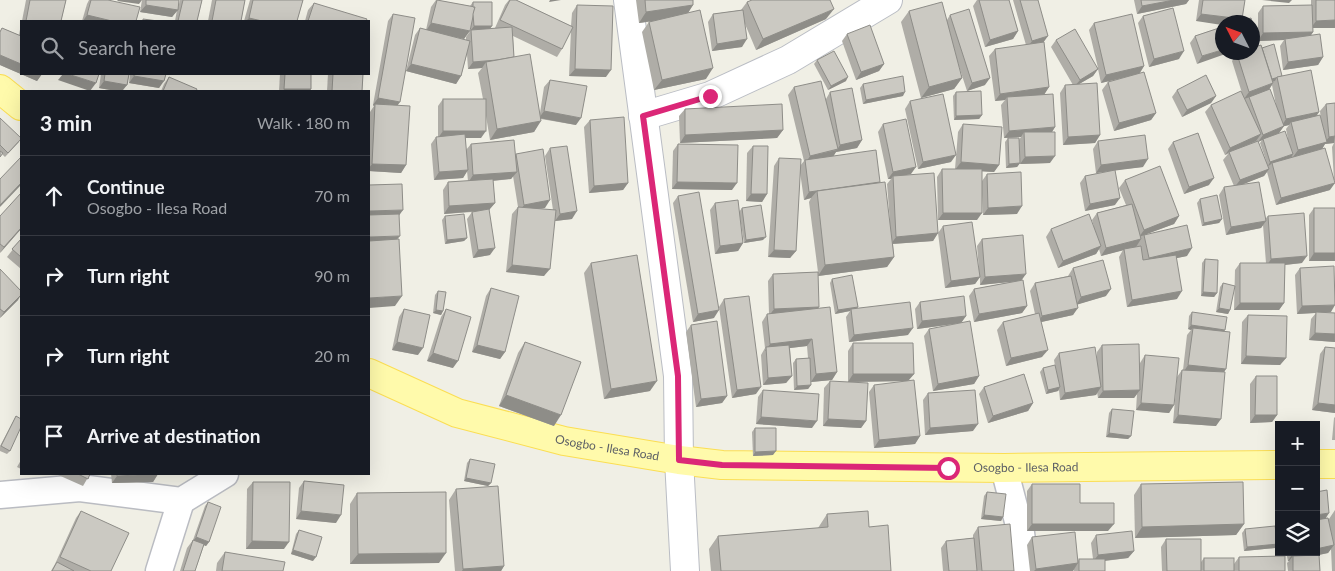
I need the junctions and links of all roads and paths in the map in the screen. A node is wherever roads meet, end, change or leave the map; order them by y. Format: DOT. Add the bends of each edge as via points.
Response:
graph roads {
  1 [pos="628,0"];
  2 [pos="873,4"];
  3 [pos="0,89"];
  4 [pos="20,105"];
  5 [pos="643,116"];
  6 [pos="370,373"];
  7 [pos="679,460"];
  8 [pos="1320,464"];
  9 [pos="1335,464"];
  10 [pos="1275,465"];
  11 [pos="1004,468"];
  12 [pos="223,475"];
  13 [pos="0,494"];
  14 [pos="181,501"];
  15 [pos="159,571"];
  16 [pos="685,571"];
  17 [pos="1026,571"];
  1 -- 5 [label="main road"];
  2 -- 5 [label="main road" via="788,60 710,96"];
  3 -- 4 [label="main road"];
  5 -- 7 [label="main road" via="678,376"];
  6 -- 7 [label="main road, Osogbo - Ilesa Road" via="457,413 564,440"];
  7 -- 11 [label="main road, Osogbo - Ilesa Road" via="722,465"];
  7 -- 16 [label="main road"];
  8 -- 9 [label="main road"];
  10 -- 11 [label="main road, Osogbo - Ilesa Road"];
  11 -- 17 [label="street" via="1021,533"];
  12 -- 14 [label="street"];
  13 -- 14 [label="street" via="80,488"];
  14 -- 15 [label="street"];
}
